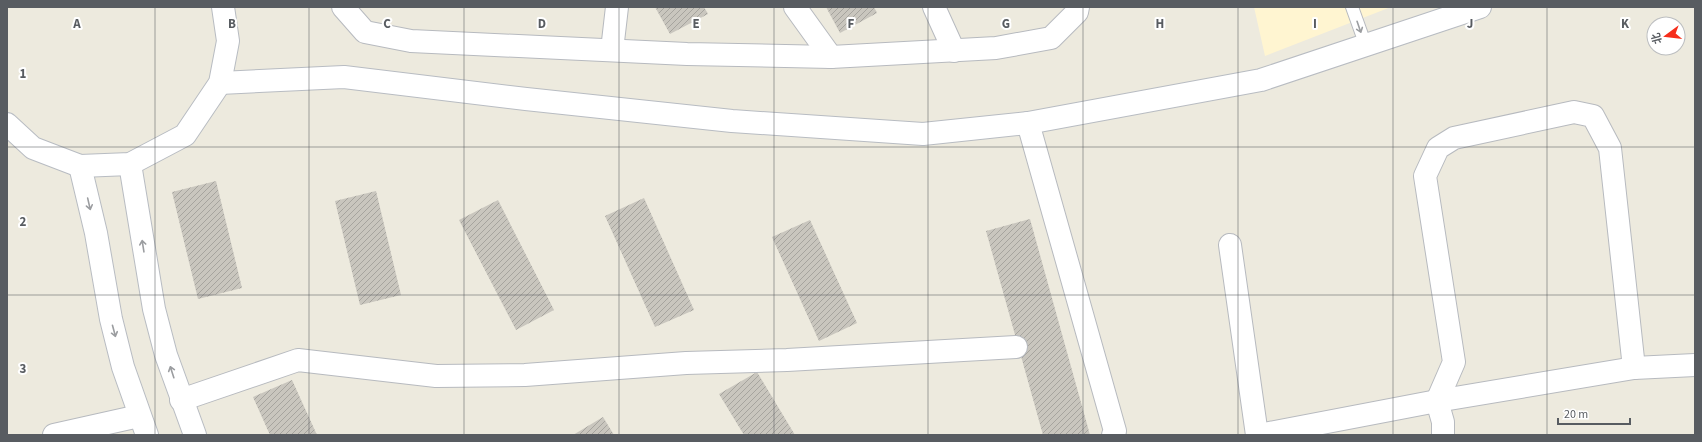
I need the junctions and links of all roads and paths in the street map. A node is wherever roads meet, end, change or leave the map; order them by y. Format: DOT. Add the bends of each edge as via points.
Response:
graph roads {
  1 [pos="223,7"];
  2 [pos="343,7"];
  3 [pos="616,7"];
  4 [pos="795,7"];
  5 [pos="934,7"];
  6 [pos="1078,7"];
  7 [pos="1352,7"];
  8 [pos="1480,7"];
  9 [pos="1366,46"];
  10 [pos="612,50"];
  11 [pos="954,51"];
  12 [pos="831,57"];
  13 [pos="220,83"];
  14 [pos="1028,123"];
  15 [pos="7,124"];
  16 [pos="130,164"];
  17 [pos="80,166"];
  18 [pos="1230,245"];
  19 [pos="1016,347"];
  20 [pos="1695,365"];
  21 [pos="1634,368"];
  22 [pos="181,400"];
  23 [pos="1437,401"];
  24 [pos="143,425"];
  25 [pos="54,435"];
  26 [pos="195,435"];
  27 [pos="1113,435"];
  28 [pos="1258,435"];
  29 [pos="1443,435"];
  1 -- 13 [label="street" via="228,41"];
  2 -- 10 [label="street" via="365,32 411,41"];
  3 -- 10 [label="street"];
  4 -- 12 [label="street"];
  5 -- 11 [label="street"];
  6 -- 11 [label="street" via="1077,12 1051,38 996,48"];
  7 -- 9 [label="lane, one-way"];
  8 -- 9 [label="street"];
  9 -- 14 [label="street" via="1261,80"];
  10 -- 12 [label="street"];
  11 -- 12 [label="street"];
  13 -- 14 [label="street" via="344,77 732,121 923,134"];
  13 -- 16 [label="street" via="185,135"];
  14 -- 27 [label="street" via="1115,431"];
  15 -- 17 [label="street" via="33,148"];
  16 -- 17 [label="street"];
  22 -- 16 [label="street, one-way" via="154,309"];
  17 -- 24 [label="street, one-way" via="96,233 111,319 123,368"];
  18 -- 28 [label="street"];
  19 -- 22 [label="street" via="686,363 525,375 436,376 298,360"];
  20 -- 21 [label="street"];
  21 -- 23 [label="street"];
  21 -- 23 [label="street" via="1610,148 1593,116 1574,112 1454,138 1438,148 1425,176 1454,362"];
  22 -- 26 [label="street"];
  23 -- 28 [label="street"];
  23 -- 29 [label="street" via="1443,422"];
  24 -- 25 [label="street"];
}
